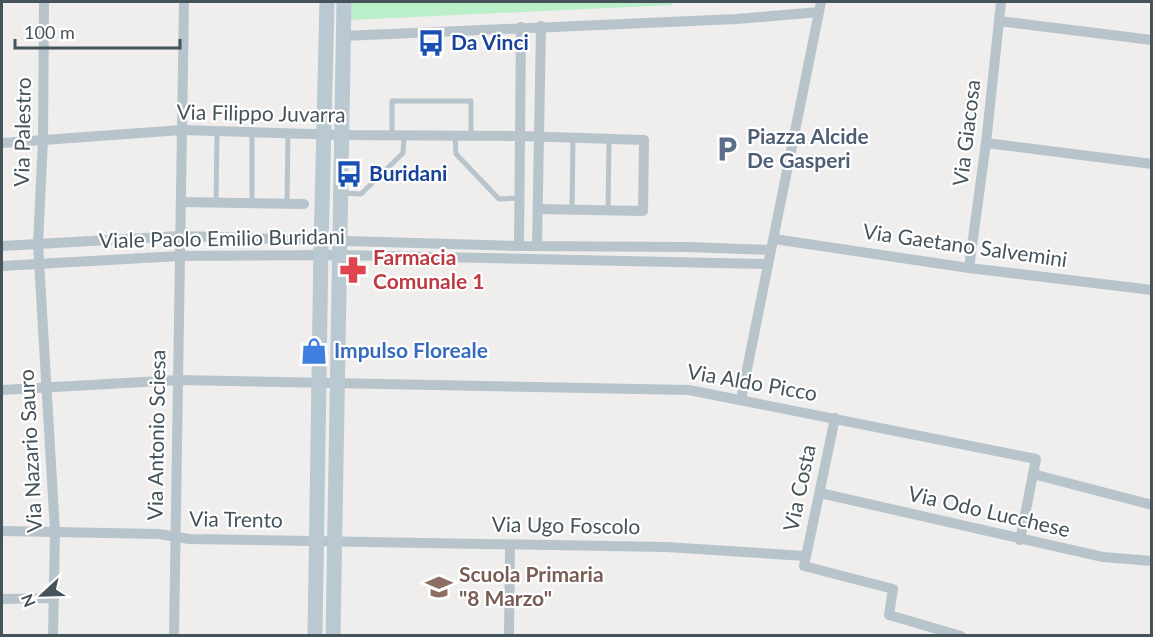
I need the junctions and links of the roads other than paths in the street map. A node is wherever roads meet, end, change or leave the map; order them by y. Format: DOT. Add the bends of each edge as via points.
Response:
graph roads {
  1 [pos="44,2"];
  2 [pos="184,2"];
  3 [pos="327,2"];
  4 [pos="344,2"];
  5 [pos="1001,2"];
  6 [pos="820,7"];
  7 [pos="999,21"];
  8 [pos="541,26"];
  9 [pos="521,27"];
  10 [pos="343,36"];
  11 [pos="1152,40"];
  12 [pos="182,130"];
  13 [pos="218,132"];
  14 [pos="252,132"];
  15 [pos="288,133"];
  16 [pos="324,134"];
  17 [pos="341,135"];
  18 [pos="404,135"];
  19 [pos="392,136"];
  20 [pos="455,136"];
  21 [pos="471,136"];
  22 [pos="520,136"];
  23 [pos="539,137"];
  24 [pos="573,138"];
  25 [pos="609,139"];
  26 [pos="43,140"];
  27 [pos="2,143"];
  28 [pos="986,143"];
  29 [pos="1152,164"];
  30 [pos="340,193"];
  31 [pos="519,198"];
  32 [pos="181,202"];
  33 [pos="216,203"];
  34 [pos="252,203"];
  35 [pos="287,204"];
  36 [pos="304,204"];
  37 [pos="538,209"];
  38 [pos="572,209"];
  39 [pos="608,210"];
  40 [pos="181,236"];
  41 [pos="321,240"];
  42 [pos="38,244"];
  43 [pos="772,245"];
  44 [pos="2,246"];
  45 [pos="519,246"];
  46 [pos="537,246"];
  47 [pos="339,248"];
  48 [pos="180,256"];
  49 [pos="320,257"];
  50 [pos="40,264"];
  51 [pos="768,264"];
  52 [pos="2,266"];
  53 [pos="969,268"];
  54 [pos="1152,290"];
  55 [pos="178,380"];
  56 [pos="319,382"];
  57 [pos="337,382"];
  58 [pos="47,388"];
  59 [pos="2,390"];
  60 [pos="741,399"];
  61 [pos="835,418"];
  62 [pos="1033,474"];
  63 [pos="820,494"];
  64 [pos="1152,505"];
  65 [pos="2,531"];
  66 [pos="54,531"];
  67 [pos="175,538"];
  68 [pos="1020,540"];
  69 [pos="325,541"];
  70 [pos="510,545"];
  71 [pos="805,561"];
  72 [pos="1152,561"];
  73 [pos="54,598"];
  74 [pos="2,599"];
  75 [pos="53,636"];
  76 [pos="174,636"];
  77 [pos="315,636"];
  78 [pos="333,636"];
  79 [pos="509,636"];
  80 [pos="961,636"];
  1 -- 26 [label="street, Via Palestro"];
  2 -- 12 [label="street, Via Antonio Sciesa"];
  3 -- 16 [label="street"];
  4 -- 10 [label="street"];
  5 -- 7 [label="street, Via Giacosa"];
  6 -- 8 [label="street" via="737,19"];
  6 -- 43 [label="street"];
  7 -- 11 [label="street"];
  7 -- 28 [label="street, Via Giacosa"];
  8 -- 9 [label="street"];
  8 -- 23 [label="street"];
  9 -- 10 [label="street"];
  9 -- 22 [label="street"];
  10 -- 17 [label="street"];
  12 -- 13 [label="street, Via Filippo Juvarra"];
  12 -- 26 [label="street, Via Filippo Juvarra"];
  12 -- 32 [label="street, Via Antonio Sciesa"];
  13 -- 14 [label="street, Via Filippo Juvarra"];
  13 -- 33 [label="lane"];
  14 -- 15 [label="street, Via Filippo Juvarra"];
  14 -- 34 [label="lane"];
  15 -- 16 [label="street, Via Filippo Juvarra"];
  15 -- 35 [label="lane"];
  16 -- 17 [label="street, Via Filippo Juvarra"];
  16 -- 41 [label="street"];
  17 -- 19 [label="street, Via Filippo Juvarra"];
  17 -- 30 [label="street"];
  18 -- 19 [label="street, Via Filippo Juvarra"];
  18 -- 20 [label="street, Via Filippo Juvarra"];
  18 -- 30 [label="lane" via="403,153 361,194"];
  19 -- 21 [label="lane" via="392,101 403,101 471,102"];
  20 -- 21 [label="street, Via Filippo Juvarra"];
  20 -- 31 [label="lane" via="456,154 499,199"];
  21 -- 22 [label="street, Via Filippo Juvarra"];
  22 -- 23 [label="street, Via Filippo Juvarra"];
  22 -- 31 [label="street"];
  23 -- 24 [label="street, Via Filippo Juvarra"];
  23 -- 37 [label="street"];
  24 -- 25 [label="street, Via Filippo Juvarra"];
  24 -- 38 [label="lane"];
  25 -- 39 [label="lane"];
  25 -- 39 [label="street, Via Filippo Juvarra" via="644,140 643,211"];
  26 -- 27 [label="street, Via Filippo Juvarra"];
  26 -- 42 [label="street, Via Palestro"];
  28 -- 29 [label="street"];
  28 -- 53 [label="street, Via Giacosa"];
  30 -- 47 [label="street"];
  31 -- 45 [label="street"];
  32 -- 33 [label="street"];
  32 -- 40 [label="street, Via Antonio Sciesa"];
  33 -- 34 [label="street"];
  34 -- 35 [label="street"];
  35 -- 36 [label="street"];
  37 -- 38 [label="street"];
  37 -- 46 [label="street"];
  38 -- 39 [label="street"];
  40 -- 41 [label="street, Viale Paolo Emilio Buridani"];
  40 -- 42 [label="street, Viale Paolo Emilio Buridani"];
  40 -- 48 [label="street, Via Antonio Sciesa"];
  41 -- 47 [label="street, Viale Paolo Emilio Buridani"];
  41 -- 49 [label="street"];
  42 -- 44 [label="street, Viale Paolo Emilio Buridani"];
  42 -- 50 [label="street, Via Palestro"];
  43 -- 46 [label="street, Viale Paolo Emilio Buridani"];
  43 -- 51 [label="street"];
  43 -- 53 [label="street, Via Gaetano Salvemini"];
  45 -- 46 [label="street, Viale Paolo Emilio Buridani"];
  45 -- 47 [label="street, Viale Paolo Emilio Buridani"];
  47 -- 49 [label="street, Viale Paolo Emilio Buridani"];
  47 -- 51 [label="street, Viale Paolo Emilio Buridani"];
  47 -- 57 [label="street"];
  48 -- 49 [label="street, Viale Paolo Emilio Buridani"];
  48 -- 50 [label="street, Viale Paolo Emilio Buridani"];
  48 -- 55 [label="street, Via Antonio Sciesa"];
  49 -- 56 [label="street"];
  50 -- 52 [label="street, Viale Paolo Emilio Buridani"];
  50 -- 58 [label="street, Via Nazario Sauro"];
  51 -- 60 [label="street"];
  53 -- 54 [label="street, Via Gaetano Salvemini"];
  55 -- 56 [label="street, Via Aldo Picco"];
  55 -- 58 [label="street, Via Aldo Picco"];
  55 -- 67 [label="street, Via Antonio Sciesa"];
  56 -- 57 [label="street, Via Aldo Picco"];
  56 -- 69 [label="street"];
  57 -- 60 [label="street, Via Aldo Picco" via="689,390"];
  57 -- 69 [label="street"];
  58 -- 59 [label="street, Via Aldo Picco"];
  58 -- 66 [label="street, Via Nazario Sauro"];
  60 -- 61 [label="street, Via Aldo Picco"];
  61 -- 62 [label="street, Via Aldo Picco" via="1036,459"];
  61 -- 63 [label="street, Via Costa"];
  62 -- 64 [label="street"];
  62 -- 68 [label="street"];
  63 -- 68 [label="street, Via Odo Lucchese"];
  63 -- 71 [label="street, Via Costa"];
  65 -- 66 [label="street, Via Trento"];
  66 -- 67 [label="street, Via Trento" via="159,534"];
  66 -- 73 [label="street, Via Nazario Sauro"];
  67 -- 69 [label="street, Via Trento"];
  67 -- 76 [label="street, Via Antonio Sciesa"];
  68 -- 72 [label="street, Via Odo Lucchese" via="1103,557"];
  69 -- 70 [label="street, Via Ugo Foscolo"];
  69 -- 77 [label="street"];
  69 -- 78 [label="street"];
  70 -- 71 [label="street, Via Ugo Foscolo" via="666,547"];
  70 -- 79 [label="street"];
  71 -- 80 [label="street, Via Ugo Foscolo" via="893,589 889,615"];
  73 -- 74 [label="street"];
  73 -- 75 [label="street, Via Nazario Sauro"];
}
